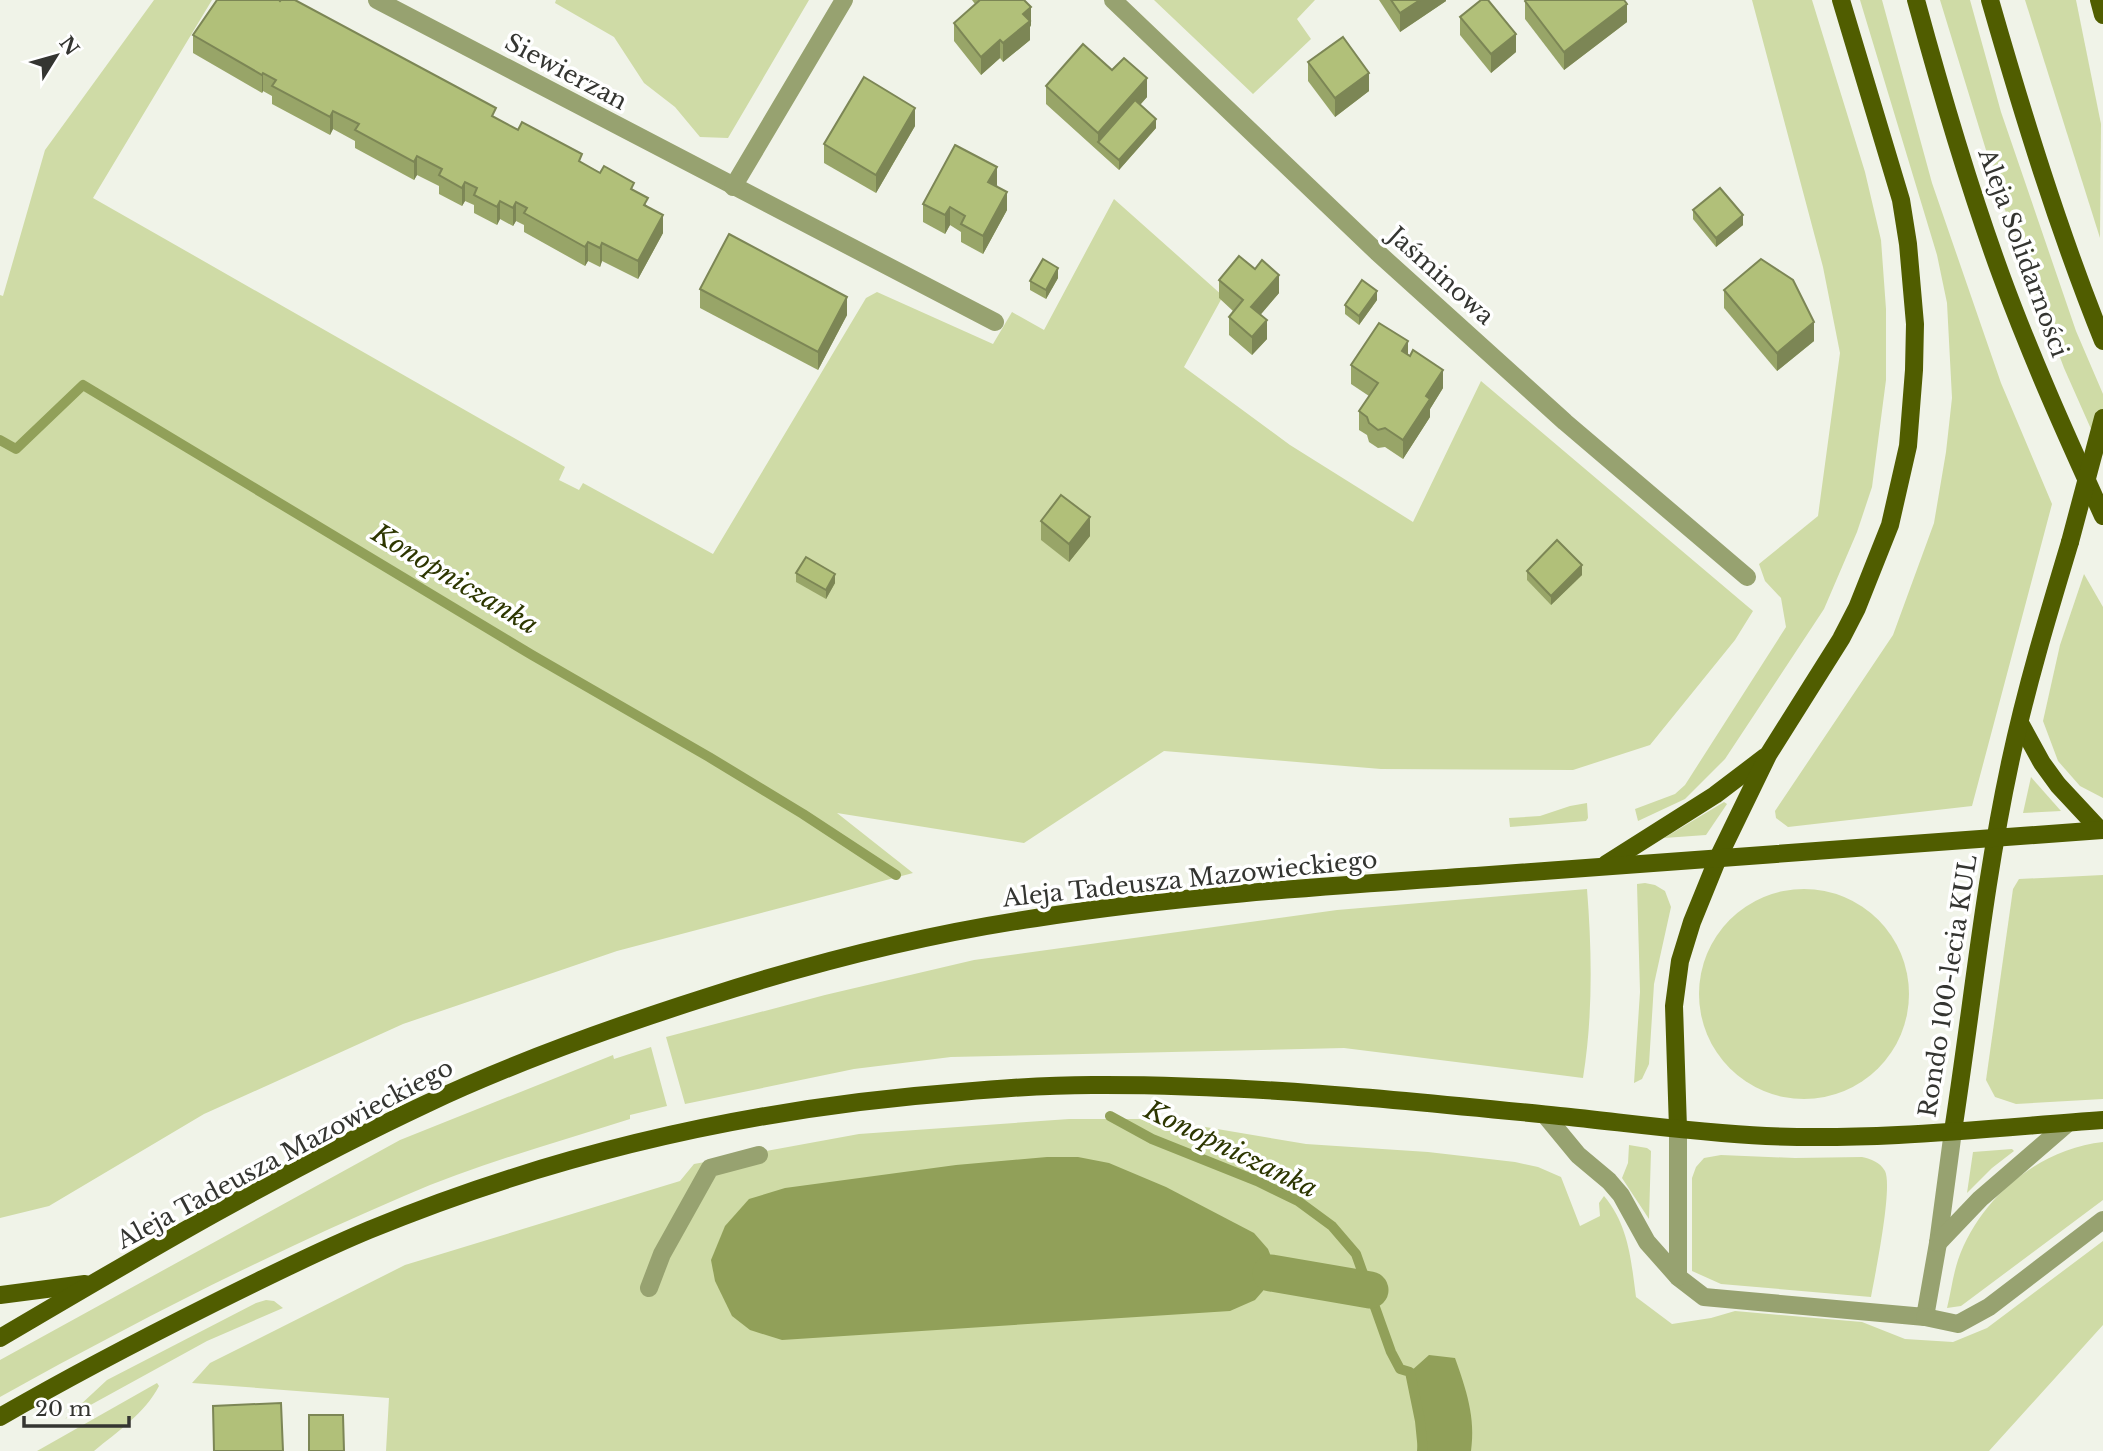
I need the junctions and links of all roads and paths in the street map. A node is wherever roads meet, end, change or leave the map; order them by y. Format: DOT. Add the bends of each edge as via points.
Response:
graph roads {
  1 [pos="377,0"];
  2 [pos="844,0"];
  3 [pos="1113,0"];
  4 [pos="1841,0"];
  5 [pos="1916,0"];
  6 [pos="1990,0"];
  7 [pos="2099,0"];
  8 [pos="2103,15"];
  9 [pos="733,187"];
  10 [pos="995,322"];
  11 [pos="2103,341"];
  12 [pos="2103,418"];
  13 [pos="2103,516"];
  14 [pos="1747,577"];
  15 [pos="2020,723"];
  16 [pos="1768,755"];
  17 [pos="2101,830"];
  18 [pos="1996,838"];
  19 [pos="1718,858"];
  20 [pos="1604,866"];
  21 [pos="1545,1115"];
  22 [pos="2103,1120"];
  23 [pos="2068,1123"];
  24 [pos="1678,1128"];
  25 [pos="1953,1131"];
  26 [pos="760,1155"];
  27 [pos="2103,1220"];
  28 [pos="1938,1243"];
  29 [pos="1678,1277"];
  30 [pos="92,1283"];
  31 [pos="649,1288"];
  32 [pos="0,1295"];
  33 [pos="1925,1317"];
  34 [pos="0,1338"];
  35 [pos="0,1417"];
  1 -- 9 [label="street, Siewierzan"];
  2 -- 9 [label="street"];
  3 -- 14 [label="street, Jaśminowa" via="1387,261 1565,422"];
  4 -- 16 [label="main road" via="1901,200 1908,244 1915,335 1908,446 1891,525 1857,608"];
  5 -- 13 [label="main road, Aleja Solidarności" via="2001,275"];
  6 -- 11 [label="main road, Aleja Solidarności" via="2059,227"];
  7 -- 8 [label="main road"];
  9 -- 10 [label="street, Siewierzan"];
  12 -- 15 [label="main road, bridge"];
  15 -- 17 [label="main road" via="2058,785"];
  15 -- 18 [label="main road"];
  16 -- 19 [label="main road"];
  16 -- 20 [label="main road"];
  17 -- 18 [label="main road"];
  18 -- 19 [label="main road, Rondo 100-lecia KUL"];
  18 -- 25 [label="main road, Rondo 100-lecia KUL"];
  19 -- 20 [label="main road, Aleja Tadeusza Mazowieckiego"];
  19 -- 24 [label="main road" via="1686,942 1675,990"];
  20 -- 30 [label="main road, Aleja Tadeusza Mazowieckiego" via="1231,894 1033,918 754,982 544,1054 426,1104"];
  21 -- 24 [label="main road"];
  21 -- 29 [label="street" via="1578,1155 1609,1181 1647,1242"];
  21 -- 35 [label="main road" via="1281,1091 1124,1085 1028,1086 858,1101 739,1121 636,1142 474,1191 373,1228 117,1353"];
  22 -- 23 [label="main road"];
  23 -- 25 [label="main road"];
  23 -- 28 [label="street" via="1980,1199"];
  24 -- 25 [label="main road, Rondo 100-lecia KUL" via="1819,1137"];
  24 -- 29 [label="street"];
  25 -- 28 [label="street"];
  26 -- 31 [label="street" via="710,1168 662,1254"];
  27 -- 33 [label="street" via="2001,1299 1958,1324"];
  28 -- 33 [label="street"];
  29 -- 33 [label="street" via="1704,1297"];
  30 -- 32 [label="main road"];
  30 -- 34 [label="main road, Aleja Tadeusza Mazowieckiego"];
}
